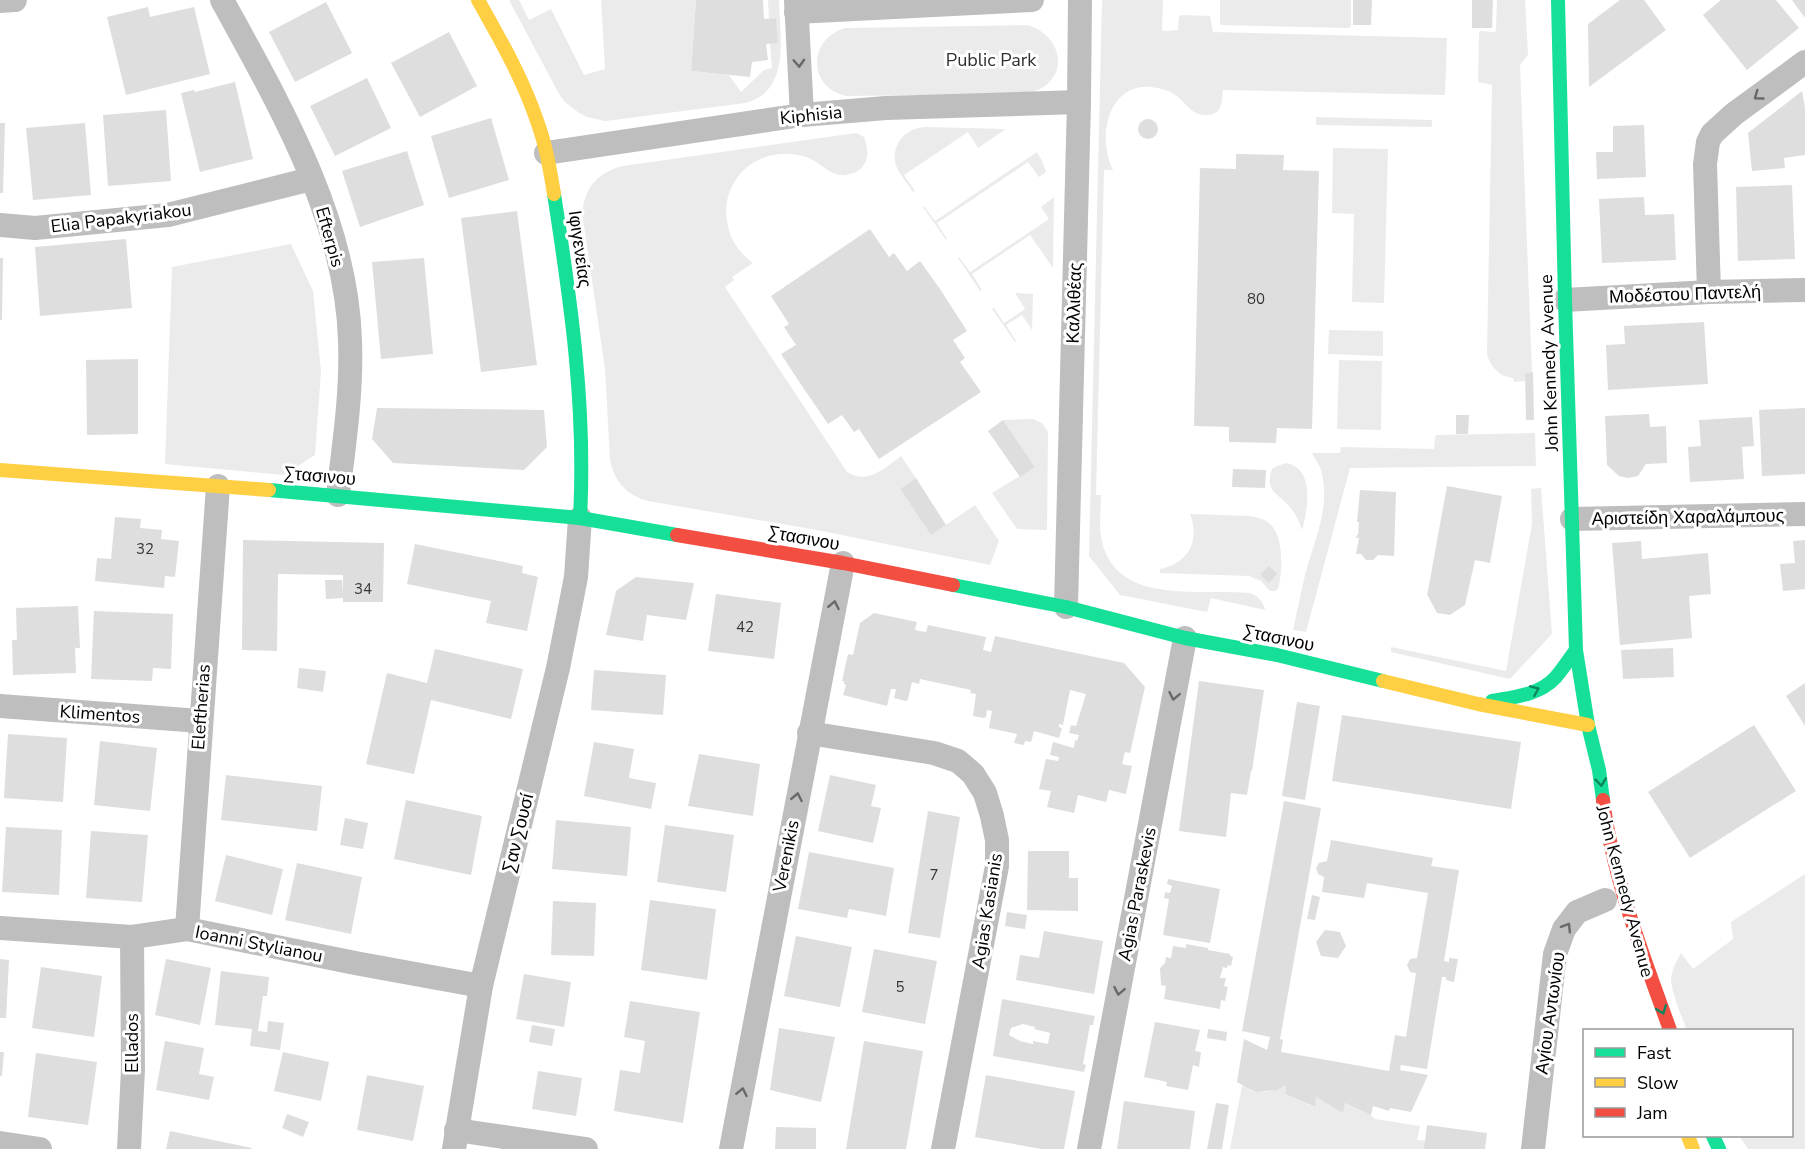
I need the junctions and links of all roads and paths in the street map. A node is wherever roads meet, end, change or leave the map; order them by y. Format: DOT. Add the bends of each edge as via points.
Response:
graph roads {
  1 [pos="1,0"];
  2 [pos="15,0"];
  3 [pos="222,0"];
  4 [pos="478,0"];
  5 [pos="1032,0"];
  6 [pos="1080,0"];
  7 [pos="1558,0"];
  8 [pos="796,6"];
  9 [pos="1805,62"];
  10 [pos="1079,102"];
  11 [pos="802,115"];
  12 [pos="546,153"];
  13 [pos="311,179"];
  14 [pos="0,225"];
  15 [pos="1805,290"];
  16 [pos="1709,292"];
  17 [pos="1565,300"];
  18 [pos="0,470"];
  19 [pos="218,486"];
  20 [pos="338,495"];
  21 [pos="1805,514"];
  22 [pos="580,518"];
  23 [pos="1572,519"];
  24 [pos="843,563"];
  25 [pos="1066,607"];
  26 [pos="1185,638"];
  27 [pos="1576,650"];
  28 [pos="1478,704"];
  29 [pos="0,706"];
  30 [pos="200,721"];
  31 [pos="1588,725"];
  32 [pos="809,733"];
  33 [pos="1580,753"];
  34 [pos="1605,900"];
  35 [pos="0,928"];
  36 [pos="187,929"];
  37 [pos="132,937"];
  38 [pos="481,987"];
  39 [pos="1670,1029"];
  40 [pos="455,1139"];
  41 [pos="0,1143"];
  42 [pos="40,1149"];
  43 [pos="129,1149"];
  44 [pos="586,1149"];
  45 [pos="731,1149"];
  46 [pos="944,1149"];
  47 [pos="1089,1149"];
  48 [pos="1533,1149"];
  1 -- 2 [label="street"];
  3 -- 13 [label="street, Efterpis" via="278,102"];
  4 -- 12 [label="street, Ιφιγενείας" via="528,97"];
  5 -- 8 [label="street"];
  6 -- 10 [label="street, Καλλιθέας"];
  7 -- 17 [label="street, John Kennedy Avenue"];
  8 -- 11 [label="street, one-way"];
  9 -- 16 [label="street, one-way" via="1734,114 1708,142 1705,164"];
  10 -- 11 [label="street, Kiphisia" via="886,108"];
  10 -- 25 [label="street, Καλλιθέας"];
  11 -- 12 [label="street, Kiphisia"];
  12 -- 22 [label="street, Ιφιγενείας" via="576,350 583,466"];
  13 -- 14 [label="street, Elia Papakyriakou" via="168,215 35,228"];
  13 -- 20 [label="street, Efterpis" via="336,249 350,339 351,378"];
  15 -- 16 [label="street, Μοδέστου Παντελή"];
  16 -- 17 [label="street, Μοδέστου Παντελή"];
  17 -- 23 [label="street, John Kennedy Avenue"];
  18 -- 19 [label="street, Στασινου"];
  19 -- 20 [label="street, Στασινου"];
  19 -- 30 [label="street, Eleftherias"];
  20 -- 22 [label="street, Στασινου"];
  21 -- 23 [label="street, Αριστείδη Χαραλάμπους"];
  22 -- 24 [label="street, Στασινου"];
  22 -- 38 [label="street, Σαν Σουσί" via="576,577 558,668"];
  23 -- 27 [label="street, John Kennedy Avenue"];
  24 -- 25 [label="street, Στασινου"];
  32 -- 24 [label="street, Verenikis, one-way"];
  25 -- 26 [label="street, Στασινου"];
  26 -- 28 [label="street, Στασινου" via="1277,655"];
  26 -- 47 [label="street, Agias Paraskevis, one-way"];
  28 -- 27 [label="street, one-way" via="1539,689 1552,681"];
  27 -- 31 [label="street, John Kennedy Avenue"];
  28 -- 31 [label="street, Στασινου"];
  29 -- 30 [label="street, Klimentos"];
  30 -- 36 [label="street, Eleftherias"];
  31 -- 33 [label="street, John Kennedy Avenue"];
  31 -- 39 [label="street, John Kennedy Avenue, one-way" via="1628,912"];
  45 -- 32 [label="street, Verenikis, one-way"];
  32 -- 46 [label="street, Agias Kasianis" via="934,753 958,761 986,793 997,840 997,866"];
  48 -- 34 [label="street, Αγίου Αντωνίου, one-way" via="1555,954 1564,929 1577,912"];
  35 -- 37 [label="street, Ioanni Stylianou"];
  36 -- 37 [label="street, Ioanni Stylianou"];
  36 -- 38 [label="street, Ioanni Stylianou"];
  37 -- 43 [label="street, Ellados"];
  38 -- 40 [label="street, Σαν Σουσί"];
  40 -- 44 [label="street"];
  41 -- 42 [label="street"];
}
